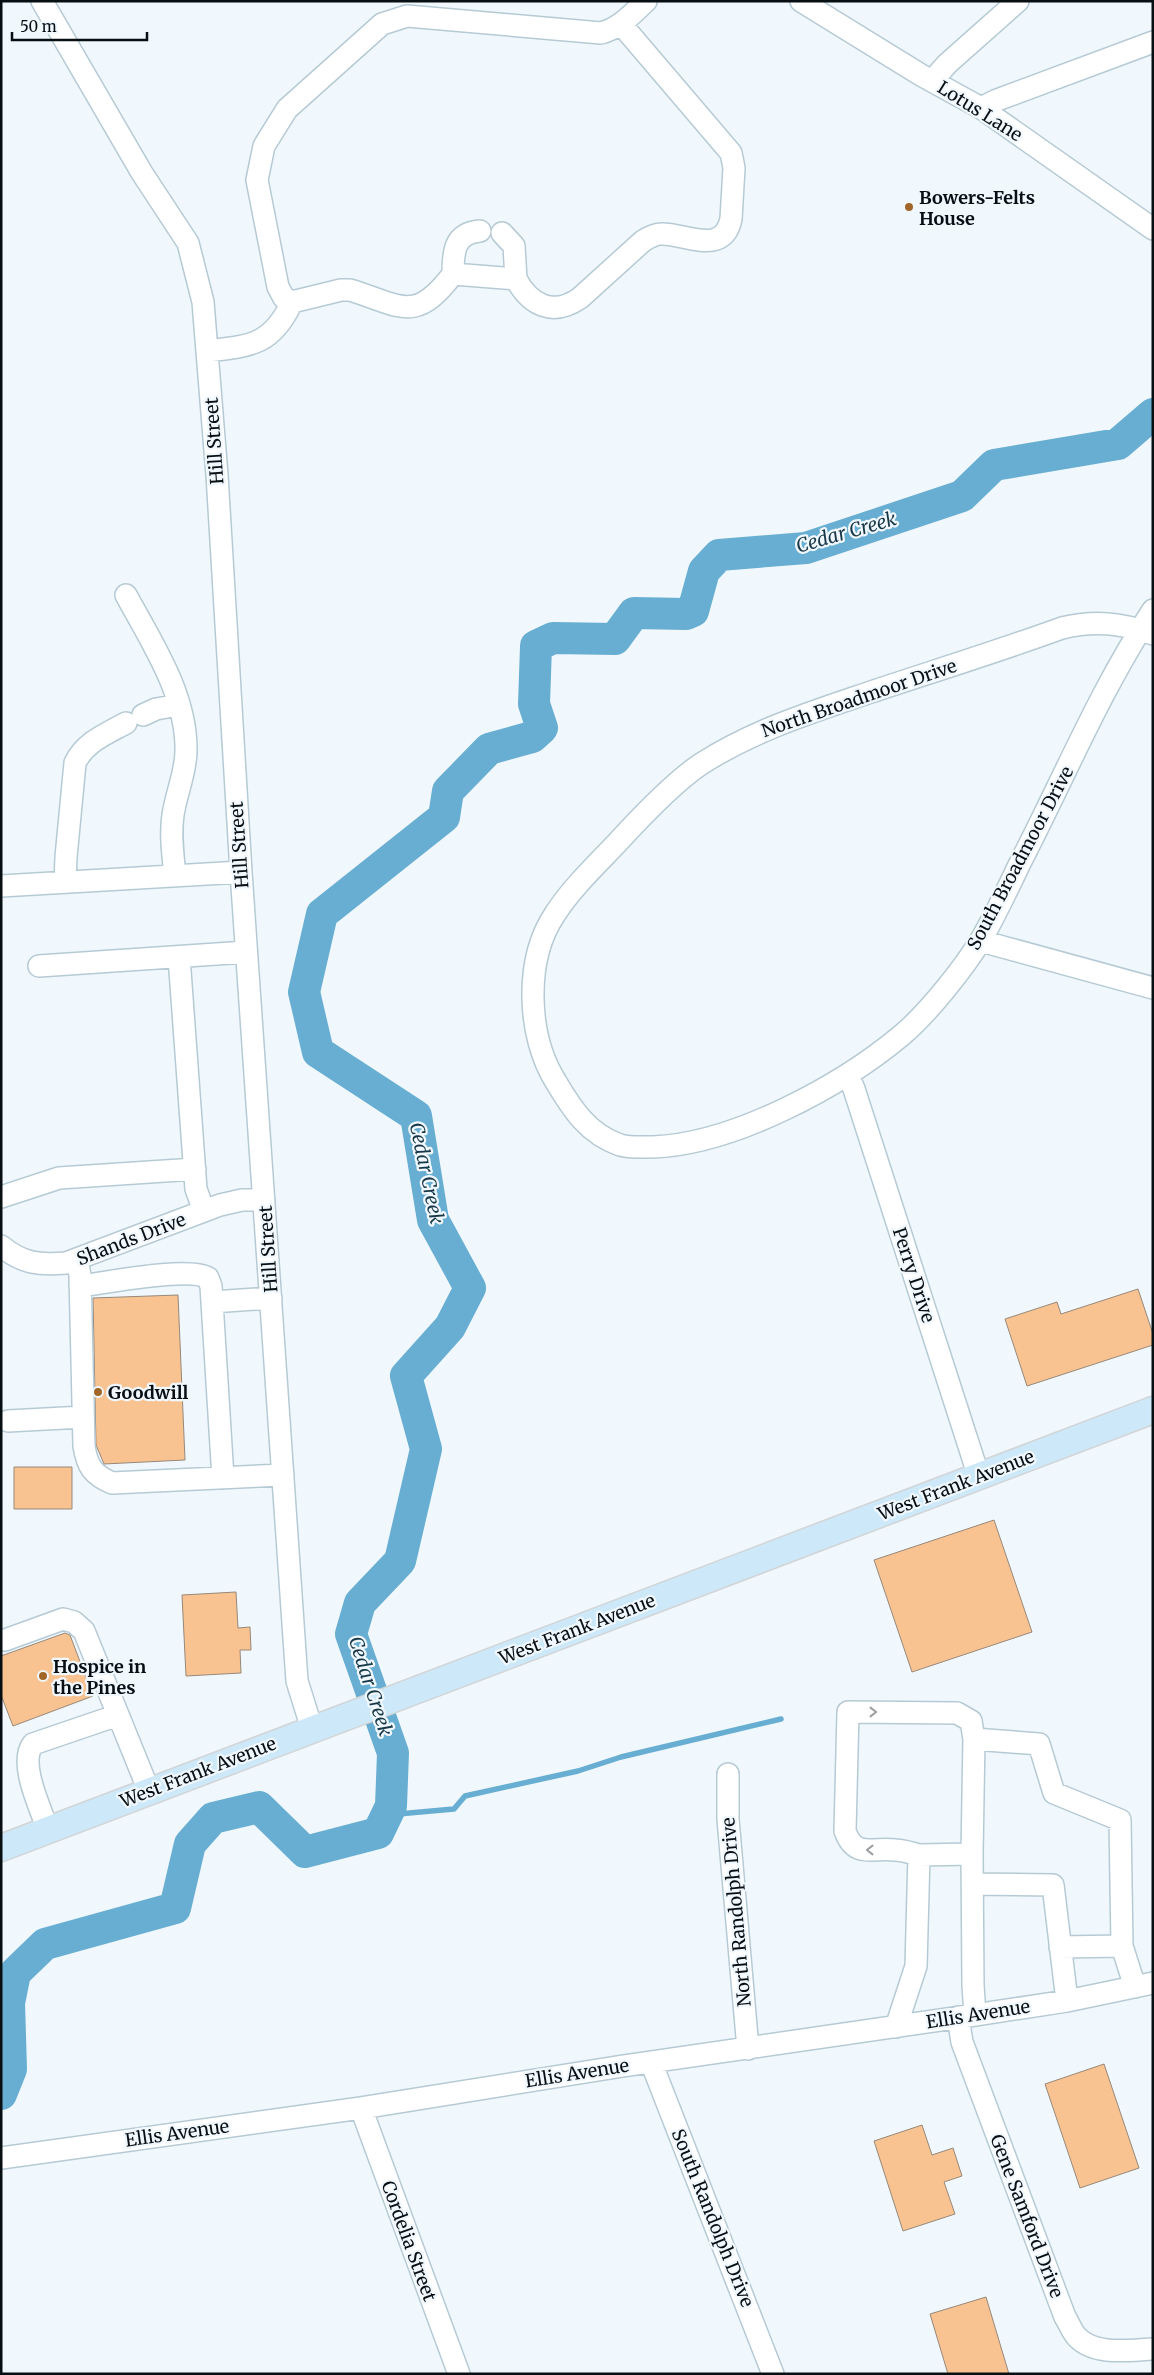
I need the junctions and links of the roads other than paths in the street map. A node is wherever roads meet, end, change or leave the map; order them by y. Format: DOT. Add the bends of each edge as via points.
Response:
graph roads {
  1 [pos="42,1"];
  2 [pos="646,1"];
  3 [pos="801,1"];
  4 [pos="1018,1"];
  5 [pos="621,24"];
  6 [pos="1153,42"];
  7 [pos="932,81"];
  8 [pos="981,108"];
  9 [pos="1153,229"];
  10 [pos="480,231"];
  11 [pos="502,233"];
  12 [pos="453,274"];
  13 [pos="516,278"];
  14 [pos="292,302"];
  15 [pos="207,351"];
  16 [pos="126,595"];
  17 [pos="1153,610"];
  18 [pos="1146,632"];
  19 [pos="178,705"];
  20 [pos="241,872"];
  21 [pos="175,876"];
  22 [pos="66,882"];
  23 [pos="1,886"];
  24 [pos="981,941"];
  25 [pos="246,952"];
  26 [pos="178,957"];
  27 [pos="39,966"];
  28 [pos="1153,988"];
  29 [pos="848,1075"];
  30 [pos="195,1169"];
  31 [pos="1,1197"];
  32 [pos="264,1200"];
  33 [pos="204,1211"];
  34 [pos="1,1246"];
  35 [pos="77,1260"];
  36 [pos="80,1286"];
  37 [pos="271,1298"];
  38 [pos="212,1302"];
  39 [pos="1153,1410"];
  40 [pos="83,1417"];
  41 [pos="8,1421"];
  42 [pos="283,1475"];
  43 [pos="979,1477"];
  44 [pos="223,1478"];
  45 [pos="6,1640"];
  46 [pos="118,1715"];
  47 [pos="312,1729"];
  48 [pos="974,1739"];
  49 [pos="728,1774"];
  50 [pos="148,1791"];
  51 [pos="48,1830"];
  52 [pos="1,1848"];
  53 [pos="972,1854"];
  54 [pos="918,1855"];
  55 [pos="973,1884"];
  56 [pos="1122,1946"];
  57 [pos="1060,1947"];
  58 [pos="1144,1985"];
  59 [pos="1066,2001"];
  60 [pos="967,2016"];
  61 [pos="896,2027"];
  62 [pos="748,2049"];
  63 [pos="651,2062"];
  64 [pos="361,2108"];
  65 [pos="1,2158"];
  66 [pos="1153,2349"];
  67 [pos="459,2374"];
  68 [pos="773,2374"];
  1 -- 15 [label="street, Hill Street" via="142,173 188,243 203,302"];
  2 -- 5 [label="street"];
  3 -- 7 [label="street, Lotus Lane"];
  4 -- 7 [label="street"];
  5 -- 13 [label="street" via="731,153 734,168 730,225 721,236 707,242 670,234 652,236 580,298 560,309 527,296"];
  5 -- 14 [label="street" via="601,33 407,16 382,24 287,109 264,146 258,172 258,191 278,287 284,298"];
  6 -- 8 [label="street"];
  7 -- 8 [label="street, Lotus Lane"];
  8 -- 9 [label="street, Lotus Lane"];
  10 -- 12 [label="street" via="460,237 454,248"];
  11 -- 13 [label="street" via="514,246"];
  12 -- 13 [label="street"];
  12 -- 14 [label="street" via="428,301 412,308 350,290"];
  14 -- 15 [label="street" via="284,320 271,335 257,344"];
  15 -- 20 [label="street, Hill Street"];
  16 -- 19 [label="street" via="162,664"];
  17 -- 18 [label="street, South Broadmoor Drive"];
  18 -- 24 [label="street, South Broadmoor Drive"];
  18 -- 29 [label="street, North Broadmoor Drive" via="1097,622 1062,628 808,712 749,736 698,766 669,792 633,826 553,915 536,955 536,1031 543,1056 580,1120 621,1146 672,1146 709,1138 765,1117"];
  19 -- 21 [label="street" via="186,732 186,753 173,815 171,841"];
  19 -- 22 [label="street" via="156,709 134,719 94,740 80,753 75,763"];
  20 -- 21 [label="street"];
  20 -- 25 [label="street, Hill Street"];
  21 -- 22 [label="street"];
  22 -- 23 [label="street"];
  24 -- 28 [label="street"];
  24 -- 29 [label="street, South Broadmoor Drive" via="904,1033"];
  25 -- 26 [label="street"];
  25 -- 32 [label="street, Hill Street"];
  26 -- 27 [label="street"];
  26 -- 30 [label="street"];
  29 -- 43 [label="street, Perry Drive"];
  30 -- 31 [label="street" via="59,1178"];
  30 -- 33 [label="street" via="196,1189"];
  32 -- 33 [label="street, Shands Drive" via="242,1200"];
  32 -- 37 [label="street, Hill Street"];
  33 -- 35 [label="street, Shands Drive"];
  34 -- 35 [label="street, Shands Drive" via="16,1258 43,1265"];
  35 -- 36 [label="street"];
  36 -- 38 [label="street" via="172,1274 199,1274 210,1280"];
  36 -- 40 [label="street"];
  37 -- 38 [label="street"];
  37 -- 42 [label="street, Hill Street"];
  38 -- 44 [label="street"];
  39 -- 43 [label="main road, West Frank Avenue"];
  40 -- 41 [label="street"];
  40 -- 44 [label="street" via="86,1461 100,1478 112,1483"];
  42 -- 44 [label="street"];
  42 -- 47 [label="street, Hill Street" via="297,1681"];
  43 -- 47 [label="main road, West Frank Avenue"];
  45 -- 46 [label="street" via="63,1619 74,1622 84,1631"];
  46 -- 50 [label="street"];
  46 -- 51 [label="street" via="33,1744 28,1760 29,1776"];
  47 -- 50 [label="main road, West Frank Avenue"];
  48 -- 53 [label="street, Gene Samford Drive"];
  54 -- 48 [label="street, one-way" via="895,1850 861,1850 850,1843 845,1831 848,1712 957,1713 971,1721"];
  48 -- 56 [label="street" via="1039,1744 1054,1793 1120,1820"];
  49 -- 62 [label="street, North Randolph Drive" via="728,1819"];
  50 -- 51 [label="main road, West Frank Avenue"];
  51 -- 52 [label="main road, West Frank Avenue"];
  53 -- 54 [label="street"];
  53 -- 55 [label="street, Gene Samford Drive"];
  54 -- 61 [label="street" via="916,1966"];
  55 -- 57 [label="street" via="1053,1886"];
  55 -- 60 [label="street, Gene Samford Drive" via="973,1985"];
  56 -- 57 [label="street"];
  56 -- 58 [label="street"];
  57 -- 59 [label="street"];
  58 -- 59 [label="street, Ellis Avenue"];
  59 -- 60 [label="street, Ellis Avenue"];
  60 -- 61 [label="street, Ellis Avenue"];
  60 -- 66 [label="street, Gene Samford Drive" via="962,2042 1065,2317 1077,2337 1092,2347"];
  61 -- 62 [label="street, Ellis Avenue"];
  62 -- 63 [label="street, Ellis Avenue"];
  63 -- 64 [label="street, Ellis Avenue"];
  63 -- 68 [label="street, South Randolph Drive"];
  64 -- 65 [label="street, Ellis Avenue"];
  64 -- 67 [label="street, Cordelia Street"];
}
